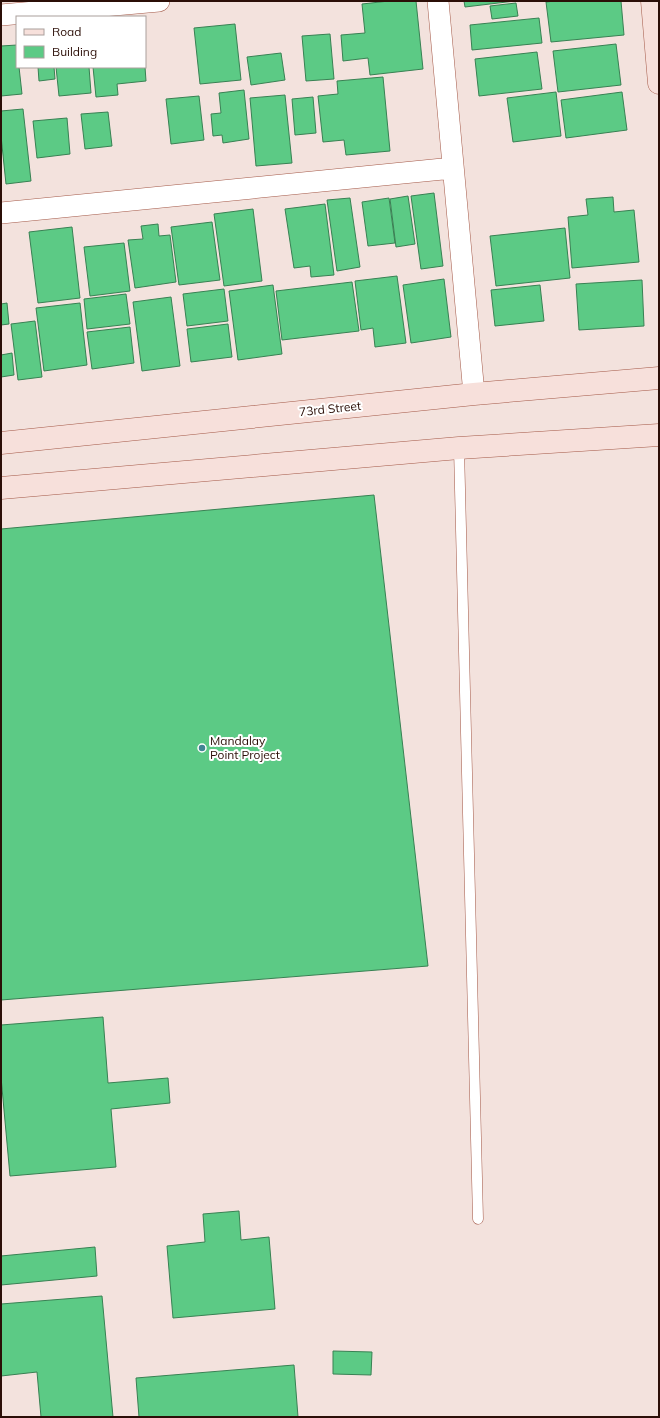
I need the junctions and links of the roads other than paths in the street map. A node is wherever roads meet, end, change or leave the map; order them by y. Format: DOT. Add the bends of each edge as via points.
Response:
graph roads {
  1 [pos="159,1"];
  2 [pos="438,1"];
  3 [pos="652,1"];
  4 [pos="1,16"];
  5 [pos="659,83"];
  6 [pos="453,168"];
  7 [pos="1,213"];
  8 [pos="659,378"];
  9 [pos="474,394"];
  10 [pos="659,435"];
  11 [pos="1,443"];
  12 [pos="460,448"];
  13 [pos="1,488"];
  14 [pos="478,1219"];
  1 -- 4 [label="street"];
  2 -- 6 [label="street"];
  3 -- 5 [label="main road"];
  6 -- 7 [label="street"];
  6 -- 9 [label="street"];
  8 -- 9 [label="main road, 73rd Street"];
  9 -- 11 [label="main road, 73rd Street"];
  10 -- 12 [label="main road"];
  12 -- 13 [label="main road"];
  12 -- 14 [label="lane"];
}
